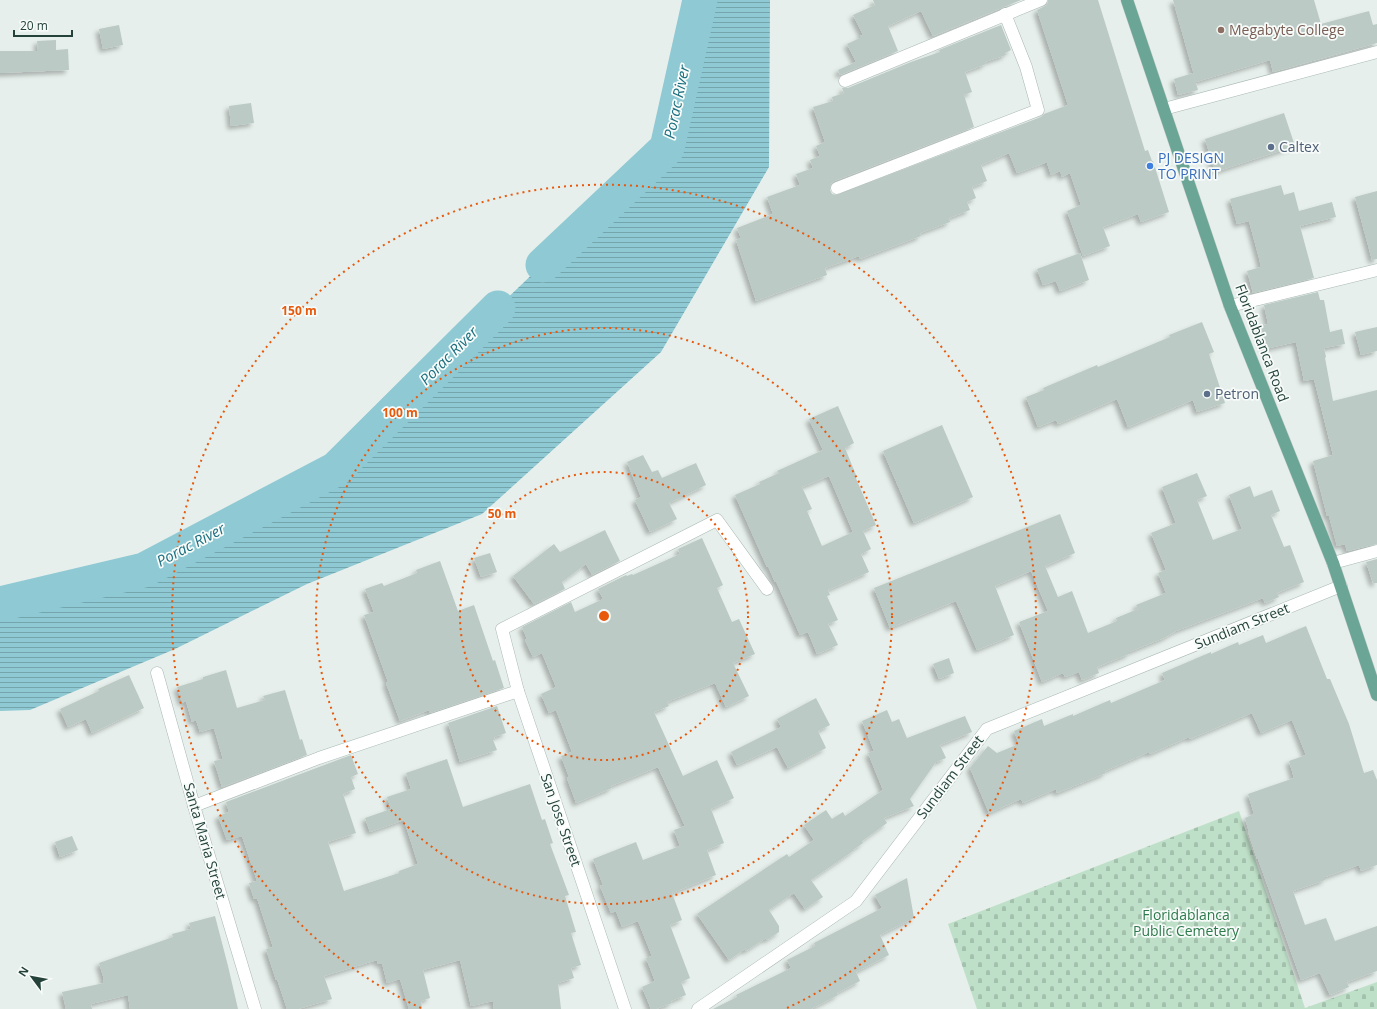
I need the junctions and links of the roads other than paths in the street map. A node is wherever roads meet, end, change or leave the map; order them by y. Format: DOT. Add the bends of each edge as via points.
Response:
graph roads {
  1 [pos="1041,0"];
  2 [pos="1127,0"];
  3 [pos="1005,14"];
  4 [pos="1377,52"];
  5 [pos="845,81"];
  6 [pos="1164,109"];
  7 [pos="837,188"];
  8 [pos="1377,270"];
  9 [pos="1230,306"];
  10 [pos="1377,551"];
  11 [pos="1333,563"];
  12 [pos="1341,586"];
  13 [pos="767,588"];
  14 [pos="157,673"];
  15 [pos="518,691"];
  16 [pos="1377,695"];
  17 [pos="194,806"];
  18 [pos="255,1009"];
  19 [pos="625,1009"];
  20 [pos="698,1009"];
  1 -- 3 [label="street"];
  2 -- 6 [label="main road, Floridablanca Road"];
  3 -- 5 [label="street"];
  3 -- 7 [label="street" via="1026,67 1038,110"];
  4 -- 6 [label="street"];
  6 -- 9 [label="main road, Floridablanca Road"];
  8 -- 9 [label="street"];
  9 -- 11 [label="main road, Floridablanca Road"];
  10 -- 11 [label="street"];
  11 -- 12 [label="main road, Floridablanca Road"];
  12 -- 16 [label="main road, Floridablanca Road"];
  12 -- 20 [label="street, Sundiam Street" via="987,729 856,902"];
  13 -- 15 [label="street, San Jose Street" via="716,520 502,629"];
  14 -- 17 [label="street, Santa Maria Street"];
  15 -- 17 [label="street" via="319,758"];
  15 -- 19 [label="street, San Jose Street"];
  17 -- 18 [label="street, Santa Maria Street"];
}
